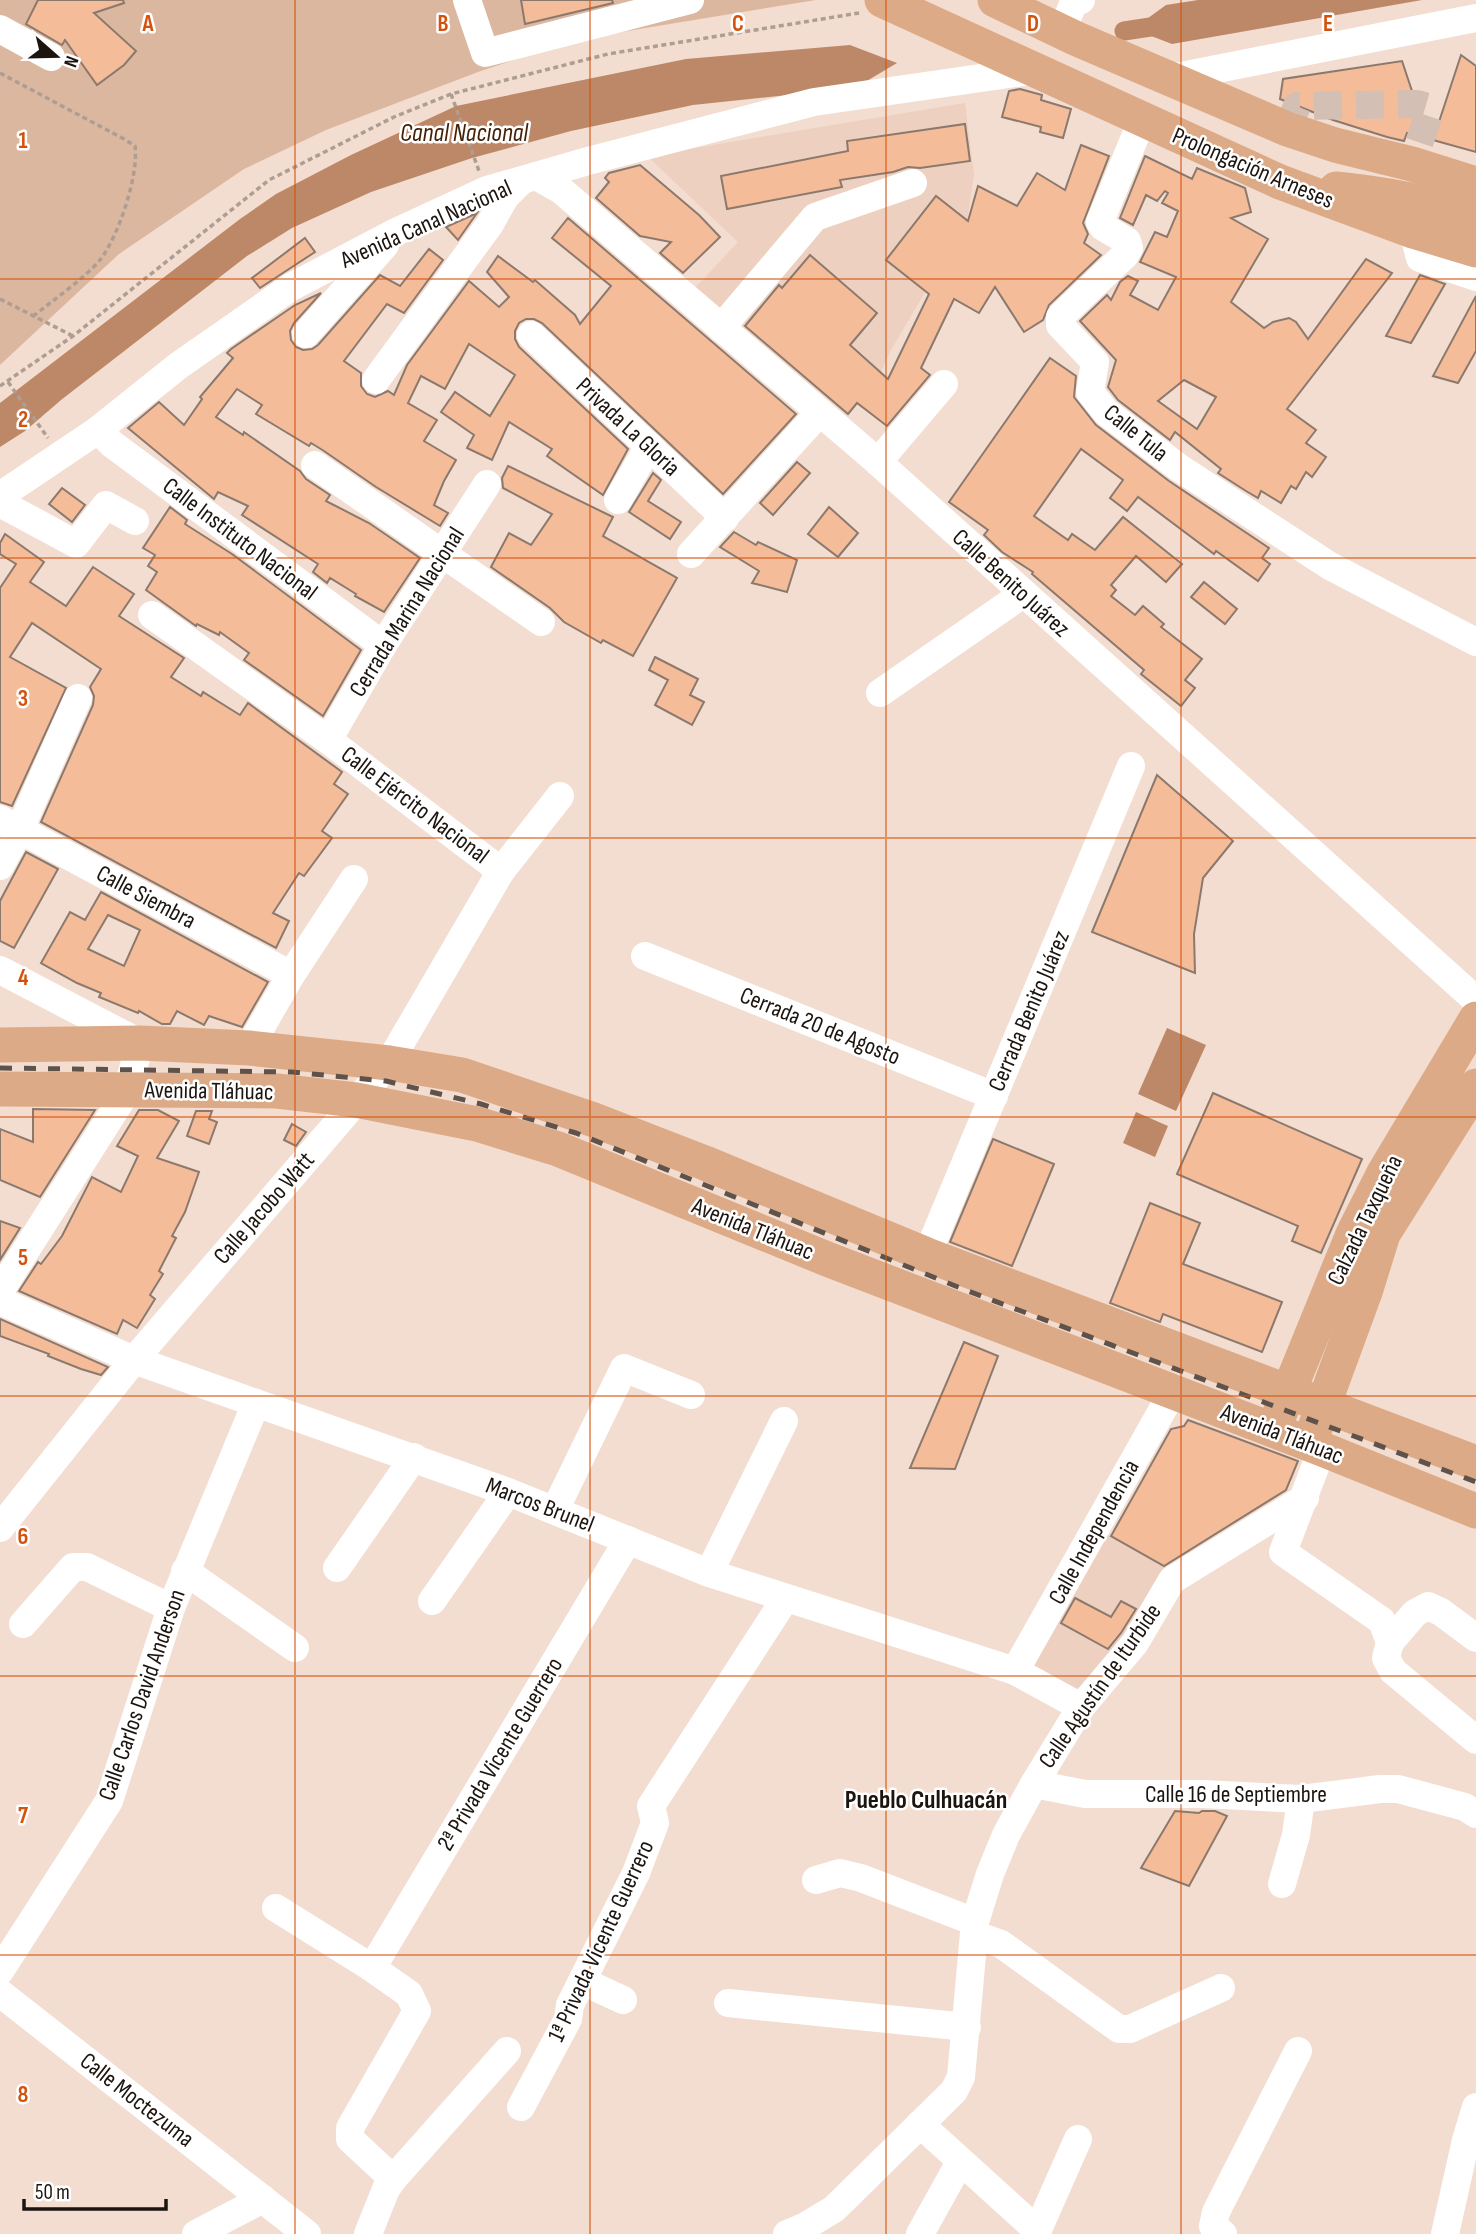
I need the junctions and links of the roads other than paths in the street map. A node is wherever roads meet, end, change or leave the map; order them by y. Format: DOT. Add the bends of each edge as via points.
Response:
graph roads {
  1 [pos="467,0"];
  2 [pos="690,0"];
  3 [pos="995,0"];
  4 [pos="889,3"];
  5 [pos="1073,18"];
  6 [pos="1476,18"];
  7 [pos="0,29"];
  8 [pos="51,57"];
  9 [pos="1037,70"];
  10 [pos="1171,78"];
  11 [pos="1142,120"];
  12 [pos="530,179"];
  13 [pos="1280,182"];
  14 [pos="913,183"];
  15 [pos="1476,184"];
  16 [pos="1476,217"];
  17 [pos="1413,231"];
  18 [pos="396,232"];
  19 [pos="1476,250"];
  20 [pos="1476,276"];
  21 [pos="722,328"];
  22 [pos="306,334"];
  23 [pos="531,335"];
  24 [pos="376,380"];
  25 [pos="944,384"];
  26 [pos="819,413"];
  27 [pos="98,430"];
  28 [pos="649,446"];
  29 [pos="878,462"];
  30 [pos="315,465"];
  31 [pos="487,484"];
  32 [pos="0,496"];
  33 [pos="618,500"];
  34 [pos="0,503"];
  35 [pos="725,519"];
  36 [pos="135,521"];
  37 [pos="442,554"];
  38 [pos="691,554"];
  39 [pos="1023,594"];
  40 [pos="152,615"];
  41 [pos="541,622"];
  42 [pos="1474,637"];
  43 [pos="383,645"];
  44 [pos="880,693"];
  45 [pos="78,698"];
  46 [pos="328,740"];
  47 [pos="1131,766"];
  48 [pos="560,796"];
  49 [pos="10,824"];
  50 [pos="0,866"];
  51 [pos="501,871"];
  52 [pos="354,879"];
  53 [pos="645,956"];
  54 [pos="0,970"];
  55 [pos="291,975"];
  56 [pos="1476,1000"];
  57 [pos="1476,1019"];
  58 [pos="139,1043"];
  59 [pos="0,1045"];
  60 [pos="249,1048"];
  61 [pos="389,1063"];
  62 [pos="1476,1086"];
  63 [pos="0,1089"];
  64 [pos="127,1091"];
  65 [pos="994,1096"];
  66 [pos="356,1100"];
  67 [pos="1476,1121"];
  68 [pos="705,1163"];
  69 [pos="688,1202"];
  70 [pos="928,1255"];
  71 [pos="0,1291"];
  72 [pos="1365,1292"];
  73 [pos="0,1301"];
  74 [pos="134,1360"];
  75 [pos="1289,1392"];
  76 [pos="1172,1393"];
  77 [pos="691,1395"];
  78 [pos="256,1403"];
  79 [pos="1323,1405"];
  80 [pos="784,1421"];
  81 [pos="1272,1431"];
  82 [pos="1315,1447"];
  83 [pos="414,1457"];
  84 [pos="1476,1463"];
  85 [pos="508,1492"];
  86 [pos="1304,1498"];
  87 [pos="555,1510"];
  88 [pos="1476,1511"];
  89 [pos="0,1528"];
  90 [pos="628,1540"];
  91 [pos="337,1568"];
  92 [pos="185,1571"];
  93 [pos="709,1573"];
  94 [pos="785,1599"];
  95 [pos="432,1601"];
  96 [pos="171,1608"];
  97 [pos="23,1624"];
  98 [pos="1476,1638"];
  99 [pos="1390,1642"];
  100 [pos="295,1648"];
  101 [pos="1015,1671"];
  102 [pos="1081,1707"];
  103 [pos="1476,1740"];
  104 [pos="1034,1784"];
  105 [pos="1301,1799"];
  106 [pos="1472,1803"];
  107 [pos="816,1880"];
  108 [pos="1282,1884"];
  109 [pos="276,1908"];
  110 [pos="974,1930"];
  111 [pos="372,1968"];
  112 [pos="0,1971"];
  113 [pos="582,1981"];
  114 [pos="1221,1988"];
  115 [pos="0,1993"];
  116 [pos="623,2000"];
  117 [pos="728,2003"];
  118 [pos="967,2027"];
  119 [pos="1297,2051"];
  120 [pos="507,2052"];
  121 [pos="521,2107"];
  122 [pos="1476,2107"];
  123 [pos="920,2123"];
  124 [pos="1078,2139"];
  125 [pos="960,2161"];
  126 [pos="393,2179"];
  127 [pos="263,2199"];
  128 [pos="223,2227"];
  129 [pos="1037,2233"];
  130 [pos="196,2234"];
  131 [pos="307,2234"];
  132 [pos="368,2234"];
  133 [pos="787,2234"];
  134 [pos="920,2234"];
  135 [pos="1223,2234"];
  136 [pos="1445,2234"];
  1 -- 2 [label="street" via="485,53"];
  3 -- 5 [label="main road, Prolongación Arneses"];
  4 -- 9 [label="main road, Prolongación Arneses"];
  5 -- 10 [label="main road, Prolongación Arneses"];
  6 -- 10 [label="street"];
  7 -- 8 [label="street"];
  9 -- 11 [label="main road, Prolongación Arneses"];
  9 -- 12 [label="street, Avenida Canal Nacional" via="814,102"];
  10 -- 15 [label="main road, Prolongación Arneses" via="1287,129"];
  11 -- 13 [label="main road, Prolongación Arneses"];
  11 -- 42 [label="street, Calle Tula" via="1100,222 1127,241 1129,248 1060,317 1060,325 1095,362 1090,392 1106,412 1178,467 1330,566"];
  12 -- 18 [label="street, Avenida Canal Nacional" via="487,190"];
  12 -- 21 [label="street, Calle Benito Juárez" via="561,190"];
  12 -- 24 [label="street" via="505,197"];
  13 -- 16 [label="main road" via="1380,193"];
  13 -- 17 [label="main road, Prolongación Arneses"];
  14 -- 21 [label="street" via="815,217"];
  17 -- 19 [label="main road, Prolongación Arneses"];
  17 -- 20 [label="street" via="1420,258"];
  18 -- 22 [label="street"];
  18 -- 27 [label="street, Avenida Canal Nacional" via="280,294"];
  21 -- 26 [label="street, Calle Benito Juárez"];
  23 -- 28 [label="street, Privada La Gloria"];
  25 -- 29 [label="street"];
  26 -- 29 [label="street, Calle Benito Juárez"];
  26 -- 35 [label="street"];
  27 -- 32 [label="street, Avenida Canal Nacional"];
  27 -- 43 [label="street, Calle Instituto Nacional"];
  28 -- 33 [label="street"];
  28 -- 35 [label="street, Privada La Gloria"];
  29 -- 39 [label="street, Calle Benito Juárez"];
  30 -- 37 [label="street"];
  31 -- 37 [label="street, Cerrada Marina Nacional"];
  34 -- 36 [label="street" via="75,544 106,505"];
  35 -- 38 [label="street"];
  37 -- 41 [label="street"];
  37 -- 43 [label="street, Cerrada Marina Nacional"];
  39 -- 44 [label="street"];
  39 -- 56 [label="street, Calle Benito Juárez"];
  40 -- 46 [label="street, Calle Ejército Nacional"];
  43 -- 46 [label="street, Cerrada Marina Nacional"];
  45 -- 49 [label="street"];
  46 -- 51 [label="street, Calle Ejército Nacional"];
  47 -- 65 [label="street, Cerrada Benito Juárez"];
  48 -- 51 [label="street, Calle Jacobo Watt"];
  49 -- 50 [label="street"];
  49 -- 55 [label="street, Calle Siembra"];
  51 -- 61 [label="street, Calle Jacobo Watt"];
  52 -- 55 [label="street"];
  53 -- 65 [label="street, Cerrada 20 de Agosto"];
  54 -- 58 [label="street"];
  55 -- 60 [label="street"];
  57 -- 75 [label="main road, Calzada Taxqueña" via="1353,1234"];
  58 -- 59 [label="main road, Avenida Tláhuac"];
  58 -- 60 [label="main road, Avenida Tláhuac"];
  58 -- 64 [label="street"];
  60 -- 61 [label="main road, Avenida Tláhuac"];
  61 -- 66 [label="street, Calle Jacobo Watt"];
  61 -- 68 [label="main road, Avenida Tláhuac" via="462,1075"];
  62 -- 72 [label="main road, Calzada Taxqueña" via="1383,1234"];
  63 -- 64 [label="main road, Avenida Tláhuac"];
  64 -- 66 [label="main road, Avenida Tláhuac" via="277,1091"];
  64 -- 71 [label="street"];
  65 -- 70 [label="street, Cerrada Benito Juárez"];
  66 -- 69 [label="main road, Avenida Tláhuac" via="477,1124 558,1149"];
  66 -- 74 [label="street, Calle Jacobo Watt"];
  67 -- 72 [label="main road, Calzada Taxqueña"];
  68 -- 69 [label="main road"];
  68 -- 70 [label="main road, Avenida Tláhuac"];
  69 -- 76 [label="main road, Avenida Tláhuac"];
  70 -- 75 [label="main road, Avenida Tláhuac"];
  72 -- 79 [label="main road, Calzada Taxqueña"];
  73 -- 74 [label="street, Marcos Brunel"];
  74 -- 78 [label="street, Marcos Brunel"];
  74 -- 89 [label="street, Calle Jacobo Watt"];
  75 -- 79 [label="main road, Avenida Tláhuac"];
  75 -- 81 [label="main road, Calzada Taxqueña"];
  76 -- 81 [label="main road, Avenida Tláhuac"];
  76 -- 101 [label="street, Calle Independencia"];
  77 -- 87 [label="street" via="624,1368"];
  78 -- 83 [label="street, Marcos Brunel"];
  78 -- 92 [label="street, Calle Carlos David Anderson"];
  79 -- 82 [label="main road, Calzada Taxqueña"];
  79 -- 84 [label="main road, Avenida Tláhuac"];
  80 -- 93 [label="street"];
  81 -- 82 [label="main road, Avenida Tláhuac"];
  82 -- 86 [label="street"];
  82 -- 88 [label="main road, Avenida Tláhuac"];
  83 -- 85 [label="street, Marcos Brunel"];
  83 -- 91 [label="street"];
  85 -- 87 [label="street, Marcos Brunel"];
  85 -- 95 [label="street"];
  86 -- 99 [label="street" via="1283,1552 1382,1621"];
  86 -- 102 [label="street, Calle Agustín de Iturbide" via="1172,1580 1135,1643"];
  87 -- 90 [label="street, Marcos Brunel"];
  90 -- 93 [label="street, Marcos Brunel"];
  90 -- 111 [label="street, 2ª Privada Vicente Guerrero"];
  92 -- 96 [label="street, Calle Carlos David Anderson"];
  92 -- 100 [label="street"];
  93 -- 94 [label="street, Marcos Brunel"];
  94 -- 101 [label="street, Marcos Brunel"];
  94 -- 113 [label="street, 1ª Privada Vicente Guerrero" via="651,1807 655,1824"];
  96 -- 97 [label="street" via="87,1567 73,1567"];
  96 -- 112 [label="street, Calle Carlos David Anderson" via="108,1801"];
  98 -- 99 [label="street" via="1428,1606 1415,1613"];
  99 -- 103 [label="street" via="1386,1658 1393,1671"];
  101 -- 102 [label="street, Marcos Brunel"];
  102 -- 104 [label="street, Calle Agustín de Iturbide"];
  104 -- 105 [label="street, Calle 16 de Septiembre" via="1097,1794"];
  104 -- 110 [label="street, Calle Agustín de Iturbide" via="1006,1835"];
  105 -- 106 [label="street, Calle 16 de Septiembre" via="1380,1788"];
  105 -- 108 [label="street"];
  107 -- 110 [label="street" via="840,1873 861,1878"];
  109 -- 111 [label="street"];
  110 -- 114 [label="street" via="1001,1944 1119,2029 1130,2029"];
  110 -- 118 [label="street, Calle Agustín de Iturbide"];
  111 -- 126 [label="street" via="410,1994 417,2011 350,2128 350,2139"];
  113 -- 116 [label="street"];
  113 -- 121 [label="street, 1ª Privada Vicente Guerrero" via="568,2019"];
  115 -- 127 [label="street, Calle Moctezuma"];
  117 -- 118 [label="street"];
  118 -- 123 [label="street, Calle Agustín de Iturbide" via="961,2077 945,2101"];
  119 -- 135 [label="street" via="1216,2212 1213,2226"];
  120 -- 126 [label="street"];
  122 -- 136 [label="street"];
  123 -- 125 [label="street"];
  123 -- 133 [label="street, Calle Agustín de Iturbide" via="834,2209"];
  124 -- 129 [label="street"];
  125 -- 129 [label="street"];
  125 -- 134 [label="street"];
  126 -- 132 [label="street"];
  127 -- 128 [label="street"];
  127 -- 131 [label="street, Calle Moctezuma"];
  128 -- 130 [label="street"];
}
